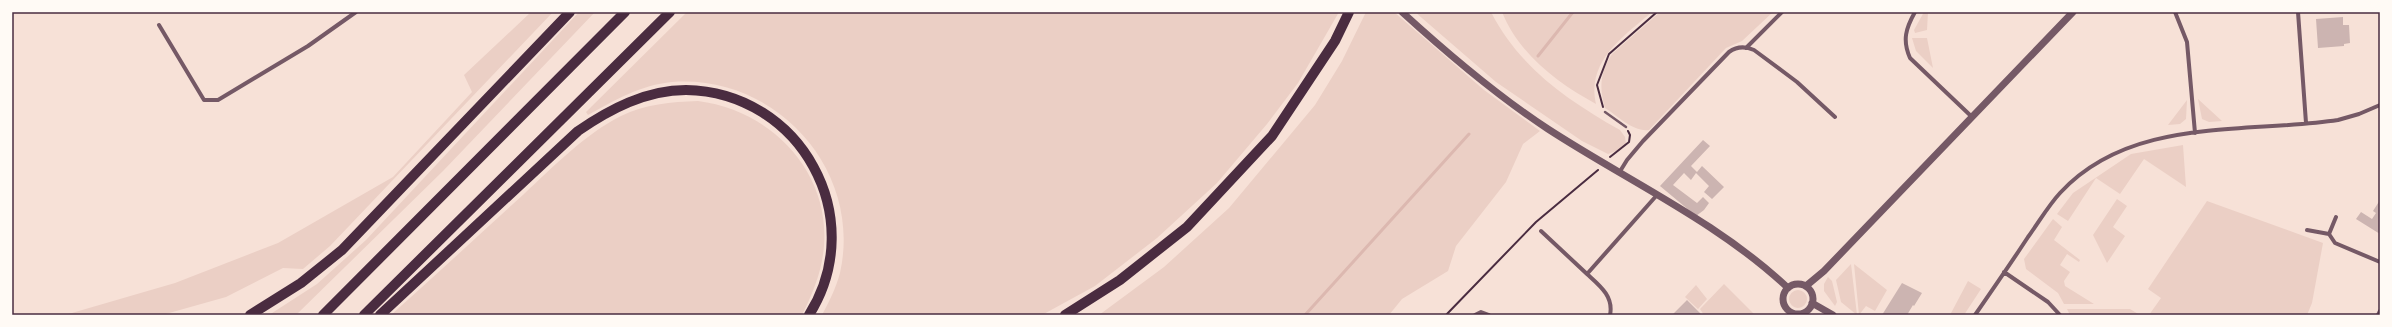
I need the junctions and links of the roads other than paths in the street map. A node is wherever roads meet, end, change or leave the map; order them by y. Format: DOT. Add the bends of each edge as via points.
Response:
graph roads {
  1 [pos="356,12"];
  2 [pos="570,12"];
  3 [pos="625,12"];
  4 [pos="670,12"];
  5 [pos="1350,12"];
  6 [pos="1402,12"];
  7 [pos="1782,12"];
  8 [pos="1915,12"];
  9 [pos="2073,12"];
  10 [pos="2175,12"];
  11 [pos="2298,12"];
  12 [pos="159,25"];
  13 [pos="1746,48"];
  14 [pos="2380,105"];
  15 [pos="1605,112"];
  16 [pos="1971,116"];
  17 [pos="1835,117"];
  18 [pos="2306,123"];
  19 [pos="1626,127"];
  20 [pos="2195,133"];
  21 [pos="1619,174"];
  22 [pos="1657,195"];
  23 [pos="2336,216"];
  24 [pos="2307,230"];
  25 [pos="1541,231"];
  26 [pos="2329,234"];
  27 [pos="2380,262"];
  28 [pos="2004,272"];
  29 [pos="1587,274"];
  30 [pos="1806,286"];
  31 [pos="1788,288"];
  32 [pos="1812,303"];
  33 [pos="1787,309"];
  34 [pos="2380,311"];
  35 [pos="250,315"];
  36 [pos="323,315"];
  37 [pos="364,315"];
  38 [pos="380,315"];
  39 [pos="809,315"];
  40 [pos="1065,315"];
  41 [pos="1475,315"];
  42 [pos="1489,315"];
  43 [pos="1610,315"];
  44 [pos="1781,315"];
  45 [pos="1833,315"];
  46 [pos="1976,315"];
  47 [pos="2060,315"];
  48 [pos="2378,315"];
  1 -- 12 [label="street" via="308,46 218,100 204,100"];
  2 -- 35 [label="highway" via="342,250 302,283"];
  3 -- 36 [label="highway"];
  4 -- 37 [label="highway"];
  5 -- 40 [label="highway" via="1335,42 1272,136 1213,199 1186,227 1120,280"];
  6 -- 21 [label="street" via="1528,116"];
  7 -- 13 [label="street"];
  8 -- 16 [label="street" via="1905,35 1906,50 1910,58"];
  9 -- 16 [label="street"];
  10 -- 20 [label="street" via="2187,42"];
  11 -- 18 [label="street"];
  13 -- 17 [label="street" via="1754,50 1797,82"];
  13 -- 21 [label="street" via="1729,52 1643,141"];
  14 -- 18 [label="street" via="2344,118"];
  15 -- 19 [label="lane"];
  16 -- 30 [label="street" via="1835,260"];
  18 -- 20 [label="street"];
  20 -- 28 [label="street" via="2132,145 2079,176 2053,202"];
  21 -- 22 [label="street"];
  22 -- 29 [label="street"];
  22 -- 31 [label="street" via="1761,264"];
  23 -- 26 [label="street"];
  24 -- 26 [label="street"];
  25 -- 29 [label="street"];
  26 -- 27 [label="street" via="2335,243"];
  28 -- 46 [label="street"];
  28 -- 47 [label="street" via="2048,302"];
  29 -- 43 [label="street" via="1607,295 1611,305"];
  30 -- 31 [label="street" via="1797,284"];
  30 -- 32 [label="street" via="1812,294"];
  31 -- 33 [label="street" via="1783,296"];
  32 -- 33 [label="street" via="1807,311 1799,314"];
  32 -- 45 [label="street"];
  33 -- 44 [label="street"];
  34 -- 48 [label="street"];
  38 -- 39 [label="highway" via="578,131 615,108 636,99 685,90 718,93 764,113 790,134 817,173 828,202 832,242 827,277"];
  41 -- 42 [label="street" via="1481,312"];
}
